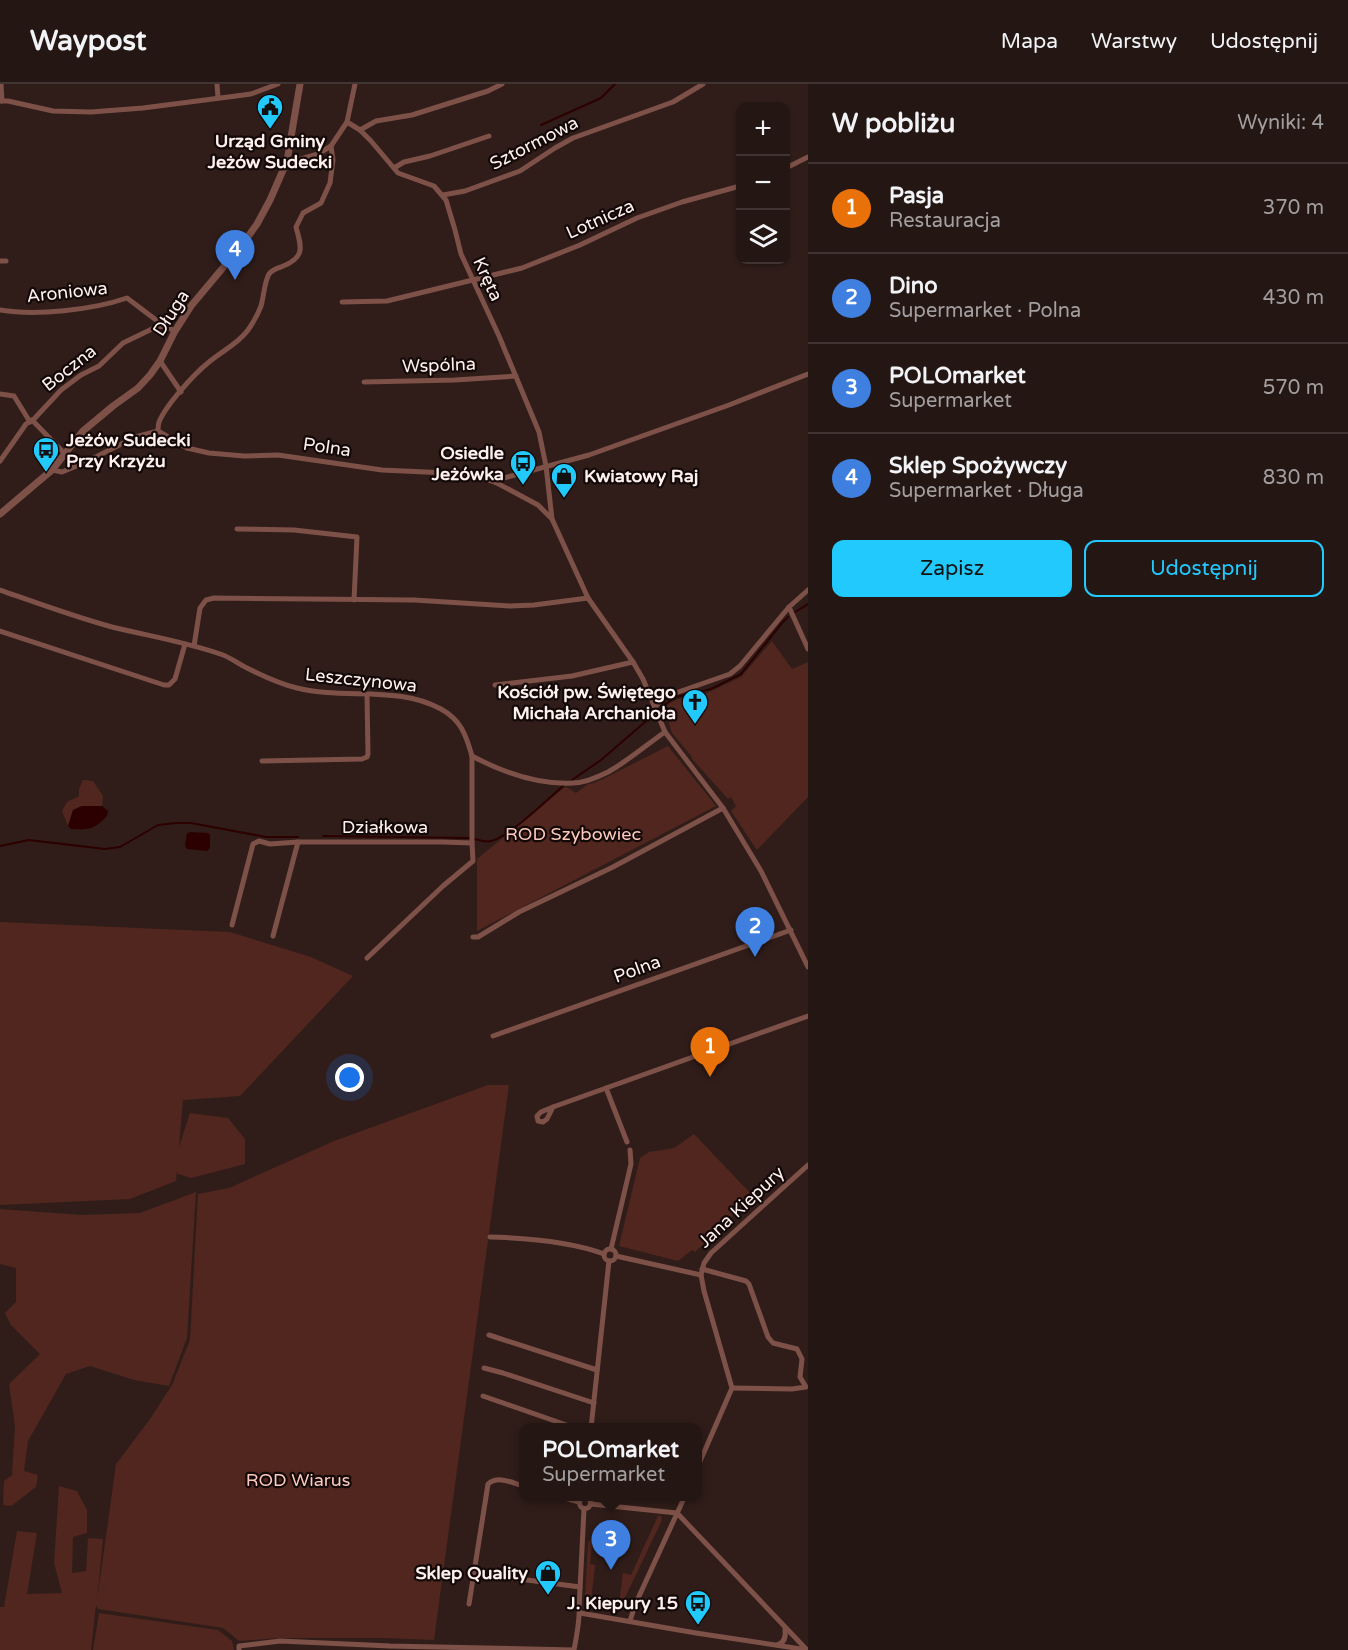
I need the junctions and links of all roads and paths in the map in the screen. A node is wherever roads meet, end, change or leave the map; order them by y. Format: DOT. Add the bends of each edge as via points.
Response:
graph roads {
  1 [pos="1,84"];
  2 [pos="217,84"];
  3 [pos="278,84"];
  4 [pos="300,84"];
  5 [pos="355,84"];
  6 [pos="502,84"];
  7 [pos="704,84"];
  8 [pos="218,98"];
  9 [pos="1,101"];
  10 [pos="347,122"];
  11 [pos="360,130"];
  12 [pos="489,136"];
  13 [pos="331,146"];
  14 [pos="808,157"];
  15 [pos="286,161"];
  16 [pos="790,166"];
  17 [pos="394,168"];
  18 [pos="736,187"];
  19 [pos="443,195"];
  20 [pos="472,281"];
  21 [pos="342,302"];
  22 [pos="0,310"];
  23 [pos="164,326"];
  24 [pos="175,331"];
  25 [pos="160,361"];
  26 [pos="808,374"];
  27 [pos="516,376"];
  28 [pos="364,382"];
  29 [pos="181,392"];
  30 [pos="0,394"];
  31 [pos="31,421"];
  32 [pos="158,431"];
  33 [pos="65,454"];
  34 [pos="0,461"];
  35 [pos="546,466"];
  36 [pos="52,470"];
  37 [pos="495,482"];
  38 [pos="0,513"];
  39 [pos="552,519"];
  40 [pos="237,529"];
  41 [pos="0,590"];
  42 [pos="808,590"];
  43 [pos="588,598"];
  44 [pos="354,600"];
  45 [pos="789,607"];
  46 [pos="0,631"];
  47 [pos="185,644"];
  48 [pos="194,646"];
  49 [pos="808,649"];
  50 [pos="633,662"];
  51 [pos="495,685"];
  52 [pos="367,695"];
  53 [pos="655,707"];
  54 [pos="664,732"];
  55 [pos="472,756"];
  56 [pos="262,761"];
  57 [pos="723,808"];
  58 [pos="472,839"];
  59 [pos="298,842"];
  60 [pos="232,925"];
  61 [pos="791,930"];
  62 [pos="273,936"];
  63 [pos="473,937"];
  64 [pos="368,958"];
  65 [pos="808,964"];
  66 [pos="808,1016"];
  67 [pos="493,1036"];
  68 [pos="606,1088"];
  69 [pos="553,1107"];
  70 [pos="627,1142"];
  71 [pos="630,1150"];
  72 [pos="808,1165"];
  73 [pos="490,1237"];
  74 [pos="611,1250"];
  75 [pos="604,1254"];
  76 [pos="616,1256"];
  77 [pos="609,1261"];
  78 [pos="701,1272"];
  79 [pos="489,1335"];
  80 [pos="484,1368"];
  81 [pos="597,1370"];
  82 [pos="732,1388"];
  83 [pos="807,1388"];
  84 [pos="483,1396"];
  85 [pos="594,1403"];
  86 [pos="561,1423"];
  87 [pos="592,1423"];
  88 [pos="702,1457"];
  89 [pos="519,1485"];
  90 [pos="575,1501"];
  91 [pos="590,1501"];
  92 [pos="683,1501"];
  93 [pos="579,1502"];
  94 [pos="591,1504"];
  95 [pos="584,1509"];
  96 [pos="677,1513"];
  97 [pos="475,1573"];
  98 [pos="580,1587"];
  99 [pos="469,1604"];
  100 [pos="580,1613"];
  101 [pos="630,1621"];
  102 [pos="785,1627"];
  103 [pos="777,1645"];
  104 [pos="239,1648"];
  105 [pos="474,1649"];
  106 [pos="574,1650"];
  1 -- 9 [label="street"];
  2 -- 8 [label="street"];
  3 -- 8 [label="street" via="251,94"];
  4 -- 15 [label="street, Długa"];
  5 -- 10 [label="street"];
  6 -- 11 [label="street" via="412,115 376,121"];
  7 -- 19 [label="street, Sztormowa" via="673,102 573,138 520,171"];
  8 -- 9 [label="street" via="91,112 53,111"];
  10 -- 11 [label="street"];
  10 -- 13 [label="street"];
  11 -- 17 [label="street"];
  12 -- 17 [label="street"];
  13 -- 15 [label="street" via="318,154"];
  13 -- 29 [label="street" via="330,183 321,202 303,213 296,227 301,244 299,254 290,264 269,274 261,307 246,333 210,360"];
  14 -- 16 [label="street"];
  15 -- 24 [label="street, Długa" via="257,224"];
  17 -- 19 [label="street" via="434,186"];
  18 -- 20 [label="street, Lotnicza" via="682,202 532,264"];
  19 -- 20 [label="street, Kręta"];
  20 -- 21 [label="street, Lotnicza" via="387,301"];
  20 -- 27 [label="street, Kręta"];
  22 -- 23 [label="street, Aroniowa" via="41,312 127,298"];
  23 -- 24 [label="street"];
  23 -- 31 [label="street, Boczna" via="123,343 99,366 61,390"];
  24 -- 25 [label="street, Długa"];
  25 -- 29 [label="street"];
  25 -- 33 [label="street, Długa" via="138,388 83,431"];
  26 -- 35 [label="street" via="589,455"];
  27 -- 28 [label="street, Wspólna"];
  27 -- 35 [label="street, Kręta" via="539,432"];
  29 -- 32 [label="street" via="158,424"];
  30 -- 31 [label="street" via="14,396"];
  31 -- 33 [label="street"];
  31 -- 34 [label="street, Boczna"];
  32 -- 36 [label="street" via="135,437 62,472"];
  32 -- 37 [label="street, Polna" via="187,448 209,453 278,455 382,470 470,474"];
  33 -- 36 [label="street, Długa"];
  35 -- 37 [label="street"];
  35 -- 39 [label="street, Kręta"];
  36 -- 38 [label="street, Długa"];
  37 -- 39 [label="street, Polna" via="538,506"];
  39 -- 43 [label="street, Polna"];
  40 -- 44 [label="street" via="357,537"];
  41 -- 47 [label="street, Leszczynowa" via="111,627"];
  42 -- 45 [label="street"];
  43 -- 44 [label="street" via="510,606"];
  43 -- 50 [label="street, Polna"];
  44 -- 48 [label="street" via="206,600 200,608"];
  45 -- 49 [label="street"];
  45 -- 53 [label="street" via="733,672 664,697"];
  46 -- 47 [label="street" via="164,685 175,679"];
  47 -- 48 [label="street, Leszczynowa"];
  48 -- 52 [label="street, Leszczynowa" via="294,688"];
  50 -- 51 [label="street" via="572,676"];
  50 -- 53 [label="street, Polna"];
  52 -- 55 [label="street, Leszczynowa" via="402,696 441,709 458,721"];
  52 -- 56 [label="street" via="367,757"];
  53 -- 54 [label="street, Polna"];
  54 -- 55 [label="street" via="611,770 574,783 512,773"];
  54 -- 57 [label="street, Polna"];
  55 -- 58 [label="street"];
  57 -- 61 [label="street, Polna"];
  57 -- 63 [label="street"];
  58 -- 59 [label="street, Działkowa"];
  58 -- 64 [label="street" via="473,861"];
  59 -- 60 [label="street, Działkowa" via="253,844"];
  59 -- 62 [label="street"];
  61 -- 65 [label="street, Polna"];
  61 -- 67 [label="street, Polna"];
  66 -- 68 [label="street"];
  68 -- 69 [label="street"];
  68 -- 70 [label="street"];
  71 -- 74 [label="street" via="631,1164"];
  72 -- 78 [label="street, Jana Kiepury" via="711,1253"];
  73 -- 75 [label="street" via="547,1242"];
  74 -- 75 [label="street"];
  74 -- 76 [label="street"];
  75 -- 77 [label="street"];
  76 -- 77 [label="street"];
  76 -- 78 [label="street, Jana Kiepury"];
  77 -- 81 [label="street"];
  78 -- 82 [label="street, Jana Kiepury"];
  78 -- 83 [label="street" via="749,1284 768,1337 773,1343 796,1349 801,1356 800,1377"];
  79 -- 81 [label="street"];
  80 -- 85 [label="street"];
  81 -- 85 [label="street"];
  82 -- 83 [label="street"];
  82 -- 88 [label="street"];
  84 -- 86 [label="street"];
  85 -- 87 [label="street"];
  89 -- 97 [label="street" via="497,1479 488,1484"];
  90 -- 93 [label="street"];
  91 -- 94 [label="street"];
  92 -- 96 [label="street"];
  93 -- 95 [label="street"];
  94 -- 95 [label="street"];
  94 -- 96 [label="street"];
  95 -- 98 [label="street"];
  96 -- 101 [label="street"];
  96 -- 102 [label="street"];
  97 -- 98 [label="street"];
  97 -- 99 [label="street"];
  98 -- 100 [label="street"];
  100 -- 101 [label="street"];
  100 -- 106 [label="street"];
  101 -- 103 [label="street"];
  102 -- 103 [label="street" via="784,1640"];
  102 -- 103 [label="street" via="808,1650"];
  104 -- 105 [label="street" via="280,1641"];
  105 -- 106 [label="street"];
}
